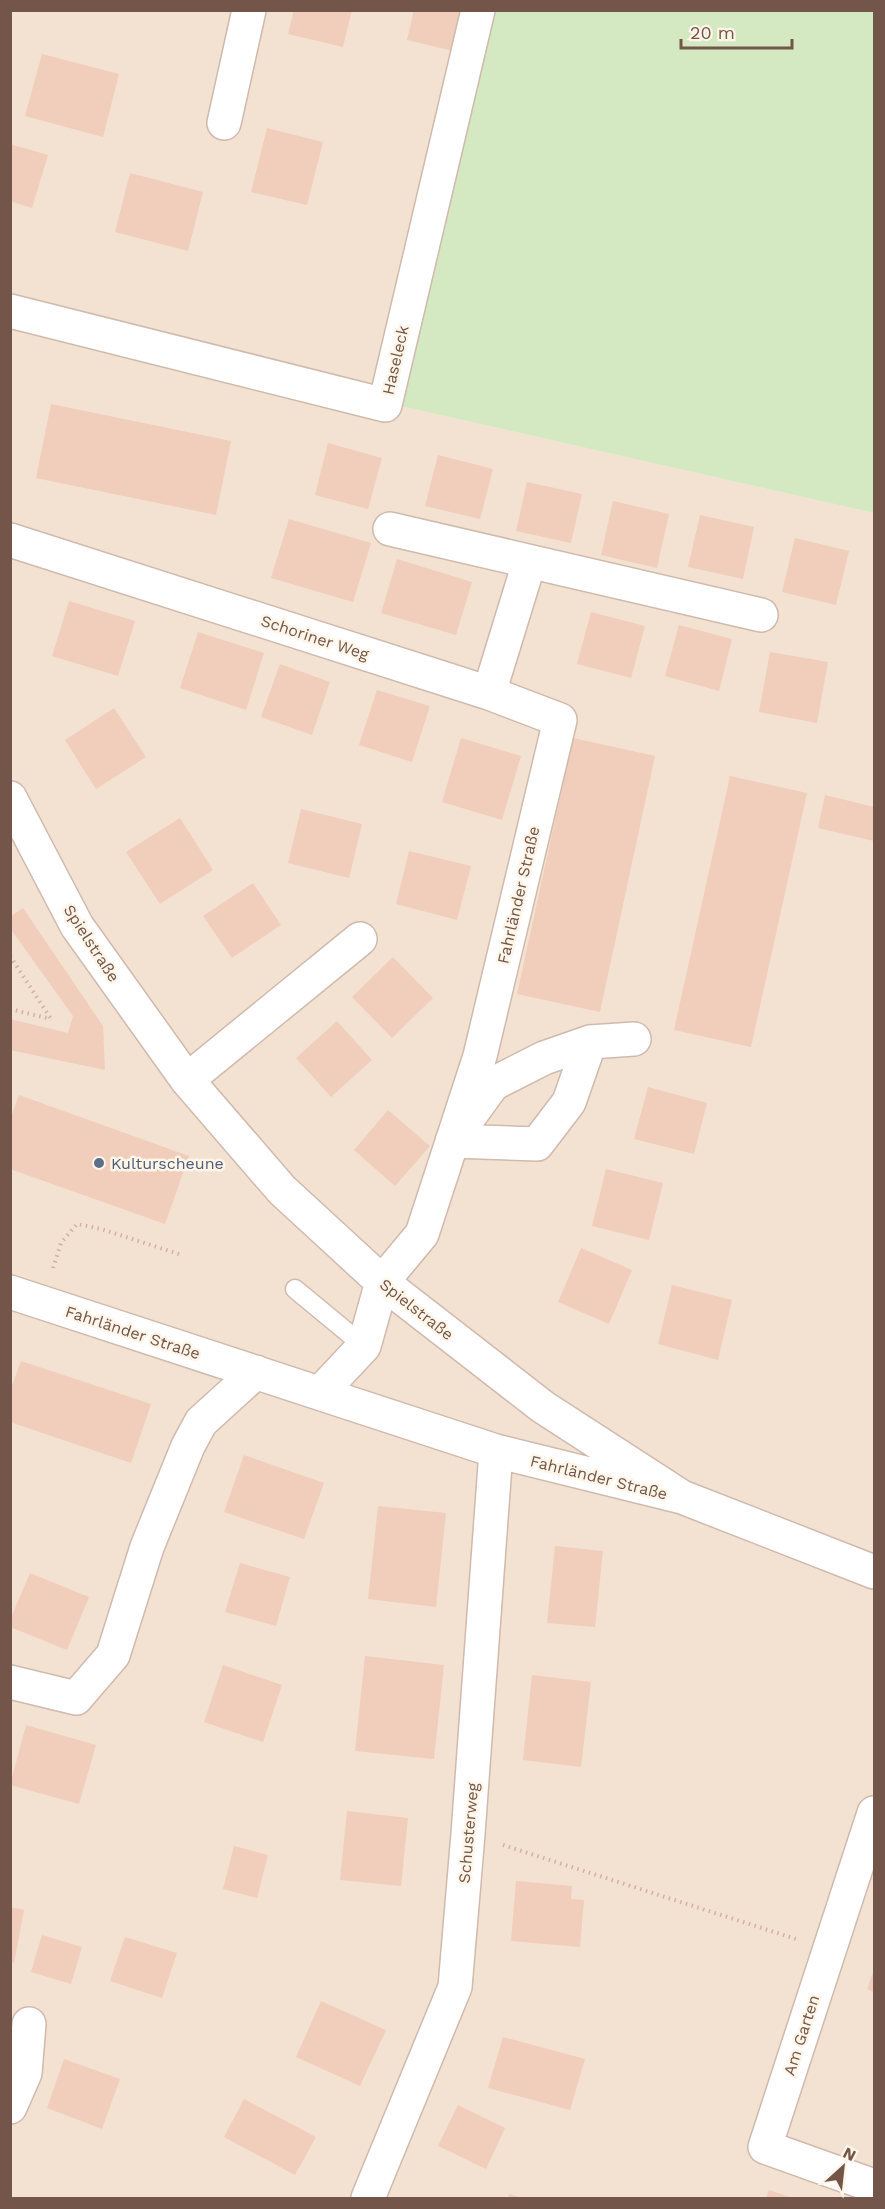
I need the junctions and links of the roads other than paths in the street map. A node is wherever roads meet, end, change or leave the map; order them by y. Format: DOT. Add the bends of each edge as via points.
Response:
graph roads {
  1 [pos="249,10"];
  2 [pos="478,10"];
  3 [pos="224,123"];
  4 [pos="10,311"];
  5 [pos="390,529"];
  6 [pos="10,540"];
  7 [pos="529,563"];
  8 [pos="761,615"];
  9 [pos="489,693"];
  10 [pos="10,798"];
  11 [pos="360,939"];
  12 [pos="634,1039"];
  13 [pos="590,1042"];
  14 [pos="187,1080"];
  15 [pos="452,1141"];
  16 [pos="382,1282"];
  17 [pos="295,1289"];
  18 [pos="10,1292"];
  19 [pos="364,1346"];
  20 [pos="256,1372"];
  21 [pos="320,1393"];
  22 [pos="496,1451"];
  23 [pos="682,1497"];
  24 [pos="874,1572"];
  25 [pos="10,1682"];
  26 [pos="874,1813"];
  27 [pos="29,2024"];
  28 [pos="10,2107"];
  29 [pos="874,2186"];
  30 [pos="368,2199"];
  1 -- 3 [label="street"];
  2 -- 4 [label="street, Haseleck" via="385,405"];
  5 -- 7 [label="street"];
  6 -- 9 [label="street, Schoriner Weg"];
  7 -- 8 [label="street"];
  7 -- 9 [label="street"];
  9 -- 15 [label="street, Fahrländer Straße" via="560,720 480,1056"];
  10 -- 14 [label="street, Spielstraße" via="77,926"];
  11 -- 14 [label="street"];
  12 -- 13 [label="street, Fahrländer Straße"];
  13 -- 15 [label="street, Fahrländer Straße" via="543,1058 493,1083"];
  13 -- 15 [label="street" via="569,1102 537,1144"];
  14 -- 16 [label="street, Spielstraße" via="282,1190"];
  15 -- 16 [label="street, Fahrländer Straße" via="422,1234"];
  16 -- 19 [label="street, Fahrländer Straße"];
  16 -- 23 [label="street, Spielstraße" via="543,1407"];
  17 -- 19 [label="lane"];
  18 -- 20 [label="street, Fahrländer Straße"];
  19 -- 21 [label="street, Fahrländer Straße"];
  20 -- 21 [label="street, Fahrländer Straße"];
  20 -- 25 [label="street" via="201,1422 188,1446 147,1547 113,1655 76,1698"];
  21 -- 22 [label="street, Fahrländer Straße"];
  22 -- 23 [label="street, Fahrländer Straße"];
  22 -- 30 [label="street, Schusterweg" via="455,1987"];
  23 -- 24 [label="street, Fahrländer Straße"];
  26 -- 29 [label="street, Am Garten" via="765,2147"];
  27 -- 28 [label="street" via="25,2073"];
}
